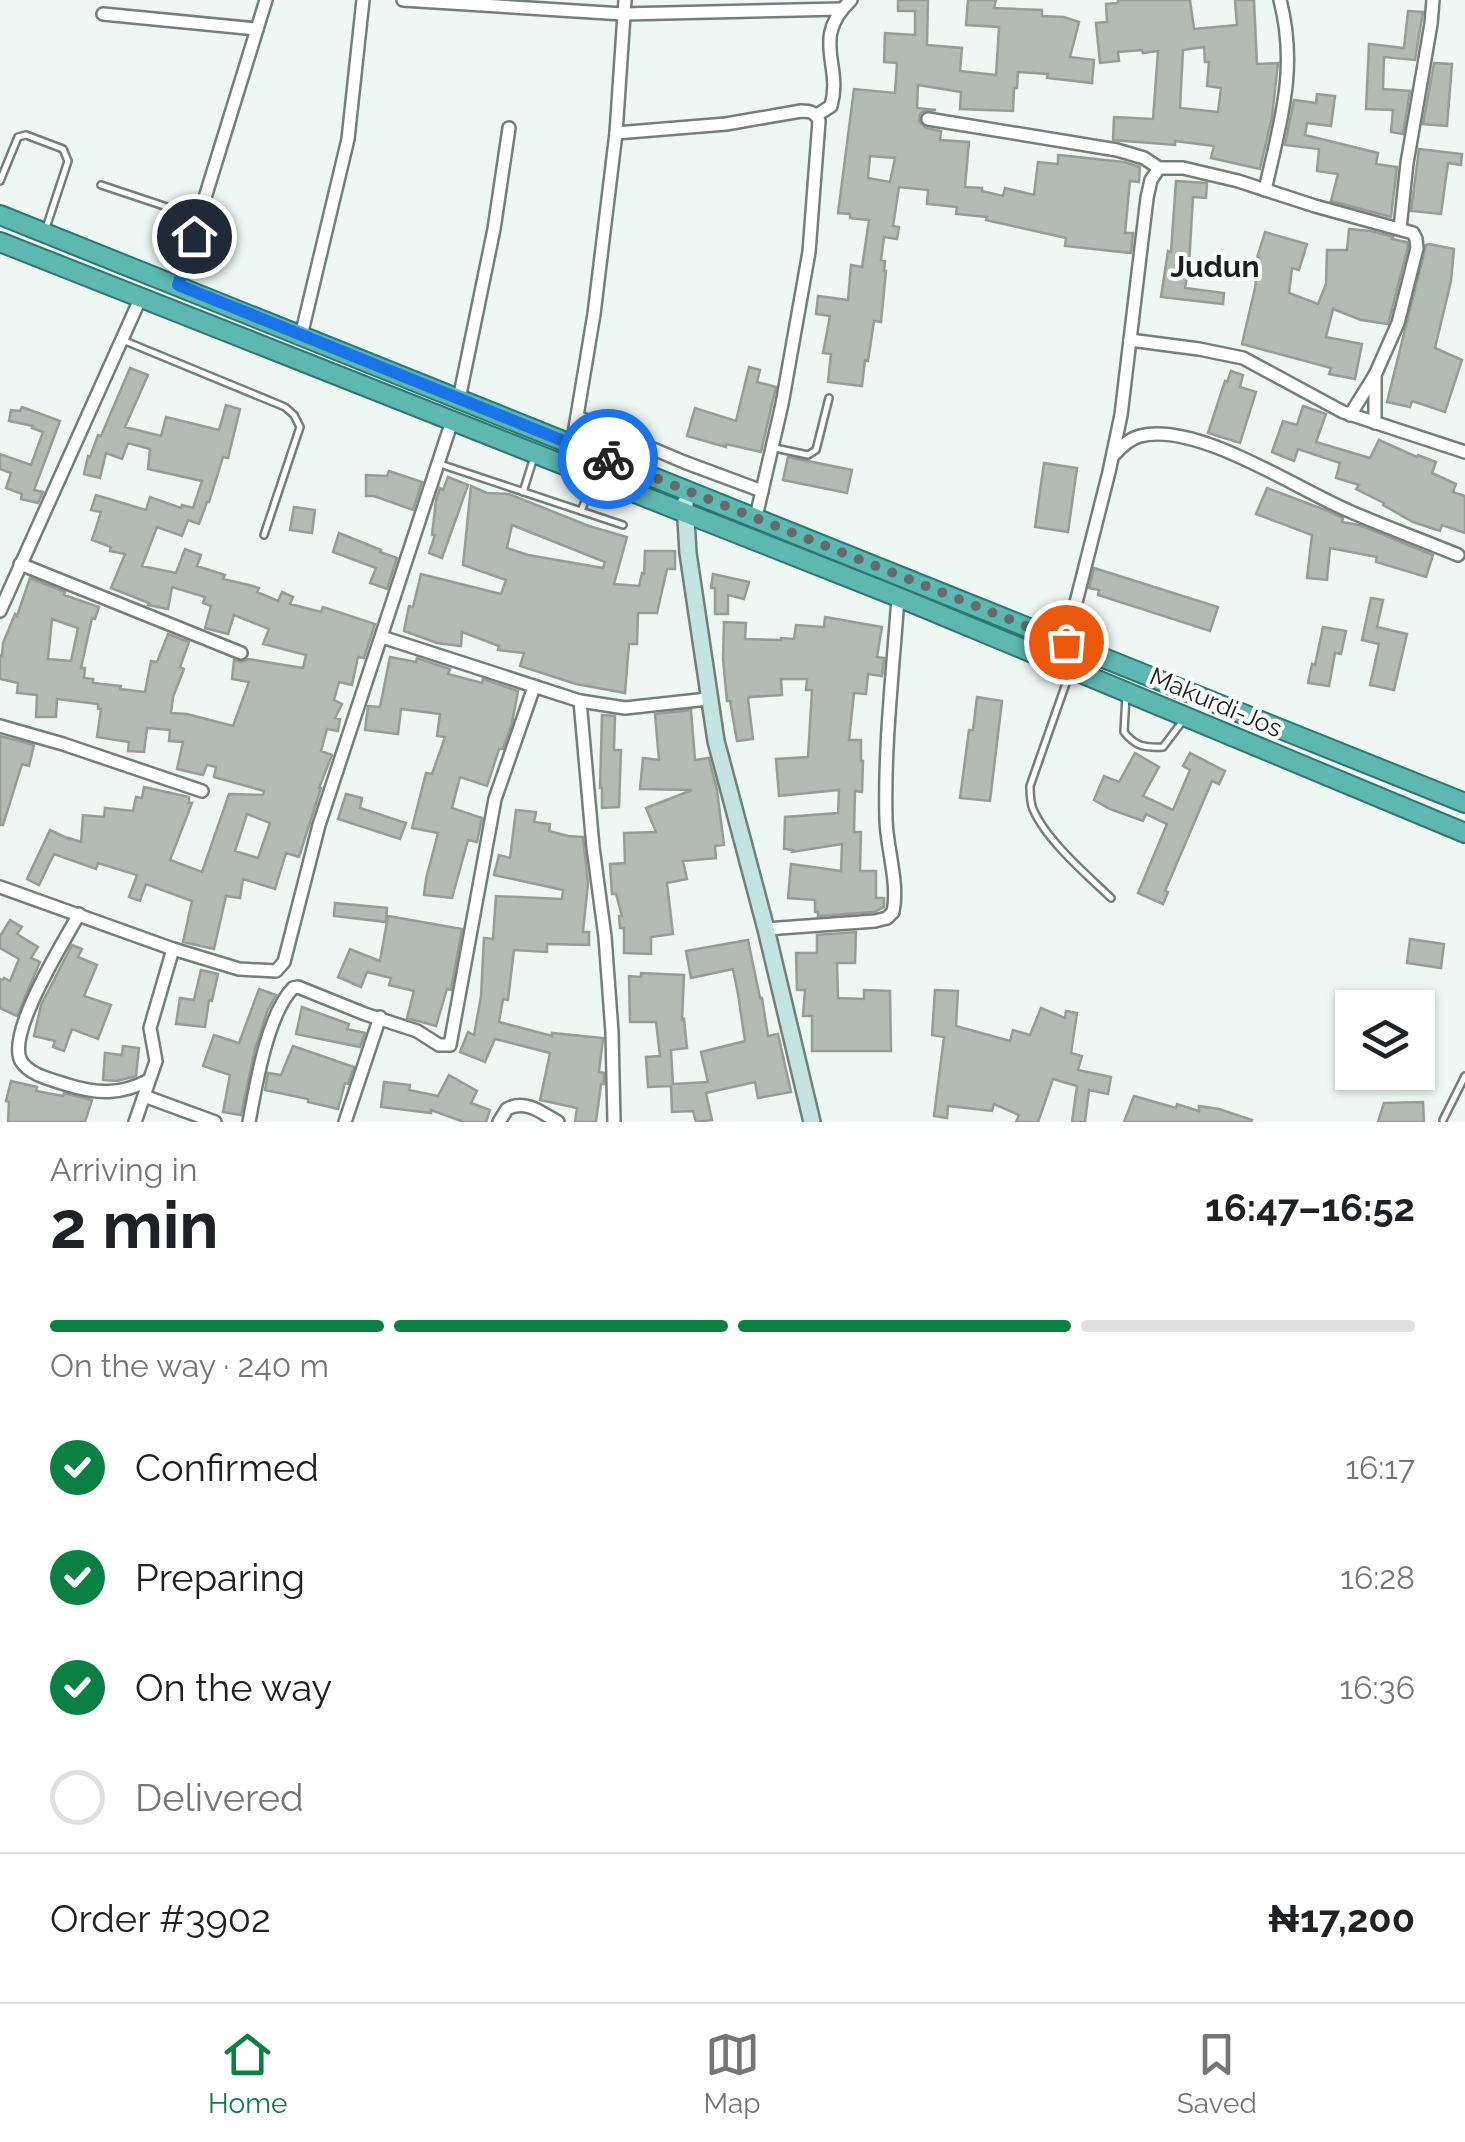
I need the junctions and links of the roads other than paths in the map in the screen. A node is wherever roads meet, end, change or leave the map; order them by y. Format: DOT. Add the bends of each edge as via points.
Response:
graph roads {
  1 [pos="266,0"];
  2 [pos="363,0"];
  3 [pos="404,0"];
  4 [pos="625,0"];
  5 [pos="1280,0"];
  6 [pos="1433,0"];
  7 [pos="846,4"];
  8 [pos="103,14"];
  9 [pos="623,14"];
  10 [pos="257,29"];
  11 [pos="817,115"];
  12 [pos="928,119"];
  13 [pos="510,128"];
  14 [pos="616,133"];
  15 [pos="1159,168"];
  16 [pos="0,181"];
  17 [pos="101,184"];
  18 [pos="1265,190"];
  19 [pos="0,215"];
  20 [pos="200,218"];
  21 [pos="1400,228"];
  22 [pos="44,233"];
  23 [pos="0,242"];
  24 [pos="178,285"];
  25 [pos="141,298"];
  26 [pos="300,336"];
  27 [pos="122,340"];
  28 [pos="1130,340"];
  29 [pos="1375,375"];
  30 [pos="829,398"];
  31 [pos="459,399"];
  32 [pos="1350,415"];
  33 [pos="578,417"];
  34 [pos="452,420"];
  35 [pos="1375,423"];
  36 [pos="572,446"];
  37 [pos="772,447"];
  38 [pos="1465,452"];
  39 [pos="535,453"];
  40 [pos="1112,457"];
  41 [pos="684,462"];
  42 [pos="438,463"];
  43 [pos="596,476"];
  44 [pos="685,489"];
  45 [pos="523,492"];
  46 [pos="762,492"];
  47 [pos="582,512"];
  48 [pos="686,512"];
  49 [pos="756,518"];
  50 [pos="623,524"];
  51 [pos="264,535"];
  52 [pos="1458,554"];
  53 [pos="20,564"];
  54 [pos="898,597"];
  55 [pos="0,611"];
  56 [pos="382,637"];
  57 [pos="1066,642"];
  58 [pos="241,653"];
  59 [pos="1071,669"];
  60 [pos="534,687"];
  61 [pos="1126,692"];
  62 [pos="708,699"];
  63 [pos="580,701"];
  64 [pos="1186,717"];
  65 [pos="0,726"];
  66 [pos="202,791"];
  67 [pos="1465,803"];
  68 [pos="1465,833"];
  69 [pos="0,887"];
  70 [pos="1111,898"];
  71 [pos="78,914"];
  72 [pos="766,928"];
  73 [pos="173,949"];
  74 [pos="380,1017"];
  75 [pos="1465,1076"];
  76 [pos="144,1089"];
  77 [pos="1443,1120"];
  78 [pos="135,1122"];
  79 [pos="215,1122"];
  80 [pos="249,1122"];
  81 [pos="344,1122"];
  82 [pos="499,1122"];
  83 [pos="558,1122"];
  84 [pos="614,1122"];
  85 [pos="812,1122"];
  1 -- 10 [label="street"];
  2 -- 26 [label="street" via="348,139"];
  3 -- 9 [label="street"];
  4 -- 9 [label="street"];
  5 -- 18 [label="street" via="1290,70"];
  6 -- 21 [label="street"];
  7 -- 9 [label="street"];
  7 -- 11 [label="street" via="829,38 831,106"];
  8 -- 10 [label="street"];
  9 -- 14 [label="street"];
  10 -- 20 [label="street"];
  11 -- 14 [label="street" via="801,111"];
  11 -- 37 [label="street" via="808,252"];
  12 -- 15 [label="street" via="1117,150"];
  13 -- 31 [label="street"];
  14 -- 33 [label="street"];
  15 -- 18 [label="street"];
  15 -- 28 [label="street" via="1150,180"];
  16 -- 22 [label="lane" via="18,137 63,149 68,161"];
  17 -- 20 [label="lane"];
  18 -- 21 [label="street"];
  19 -- 22 [label="highway, Makurdi-Jos"];
  20 -- 24 [label="street"];
  21 -- 29 [label="street" via="1415,236 1417,248 1398,322"];
  22 -- 24 [label="highway, Makurdi-Jos"];
  23 -- 25 [label="highway, Makurdi-Jos"];
  24 -- 26 [label="highway, Makurdi-Jos"];
  25 -- 27 [label="street"];
  25 -- 34 [label="highway, Makurdi-Jos"];
  26 -- 31 [label="highway, Makurdi-Jos"];
  27 -- 51 [label="lane" via="294,415 300,427"];
  27 -- 53 [label="street"];
  28 -- 32 [label="street" via="1243,358"];
  28 -- 40 [label="street"];
  29 -- 32 [label="street"];
  29 -- 35 [label="street"];
  30 -- 37 [label="lane" via="816,450 808,456"];
  31 -- 36 [label="highway, Makurdi-Jos"];
  32 -- 35 [label="street"];
  33 -- 36 [label="street"];
  33 -- 41 [label="street"];
  34 -- 39 [label="highway, Makurdi-Jos"];
  34 -- 42 [label="street"];
  35 -- 38 [label="street"];
  36 -- 44 [label="highway, Makurdi-Jos"];
  37 -- 46 [label="street"];
  39 -- 43 [label="highway, Makurdi-Jos"];
  39 -- 45 [label="lane"];
  40 -- 52 [label="street" via="1140,436 1199,441"];
  40 -- 57 [label="street"];
  41 -- 44 [label="street"];
  41 -- 46 [label="street"];
  42 -- 45 [label="lane"];
  42 -- 56 [label="street"];
  43 -- 47 [label="lane"];
  43 -- 48 [label="highway, Makurdi-Jos"];
  44 -- 48 [label="main road"];
  44 -- 49 [label="highway, Makurdi-Jos"];
  45 -- 47 [label="lane"];
  46 -- 49 [label="street"];
  47 -- 50 [label="lane"];
  48 -- 54 [label="highway, Makurdi-Jos"];
  48 -- 62 [label="main road"];
  49 -- 57 [label="highway, Makurdi-Jos"];
  53 -- 55 [label="street"];
  53 -- 58 [label="street"];
  54 -- 59 [label="highway, Makurdi-Jos"];
  54 -- 72 [label="street" via="886,808 893,912 875,920"];
  56 -- 60 [label="street"];
  56 -- 73 [label="street" via="319,825 281,968 239,969"];
  57 -- 67 [label="highway, Makurdi-Jos"];
  59 -- 61 [label="highway, Makurdi-Jos"];
  59 -- 70 [label="lane" via="1030,786 1031,805 1079,869"];
  60 -- 63 [label="street"];
  60 -- 74 [label="street" via="495,798 451,1043 440,1045"];
  61 -- 64 [label="highway, Makurdi-Jos"];
  61 -- 64 [label="lane" via="1124,732 1134,744 1162,747"];
  62 -- 63 [label="street" via="625,708"];
  62 -- 72 [label="main road"];
  63 -- 84 [label="street" via="605,937"];
  64 -- 68 [label="highway, Makurdi-Jos"];
  65 -- 66 [label="street"];
  69 -- 71 [label="street"];
  71 -- 73 [label="street"];
  71 -- 76 [label="street" via="25,1016 19,1058 36,1074 90,1091"];
  72 -- 85 [label="main road"];
  73 -- 76 [label="street" via="151,1018 156,1060"];
  74 -- 80 [label="street" via="293,988 271,1030"];
  74 -- 81 [label="street"];
  75 -- 77 [label="lane"];
  76 -- 78 [label="street"];
  76 -- 79 [label="street"];
  82 -- 83 [label="street" via="514,1105"];
}
